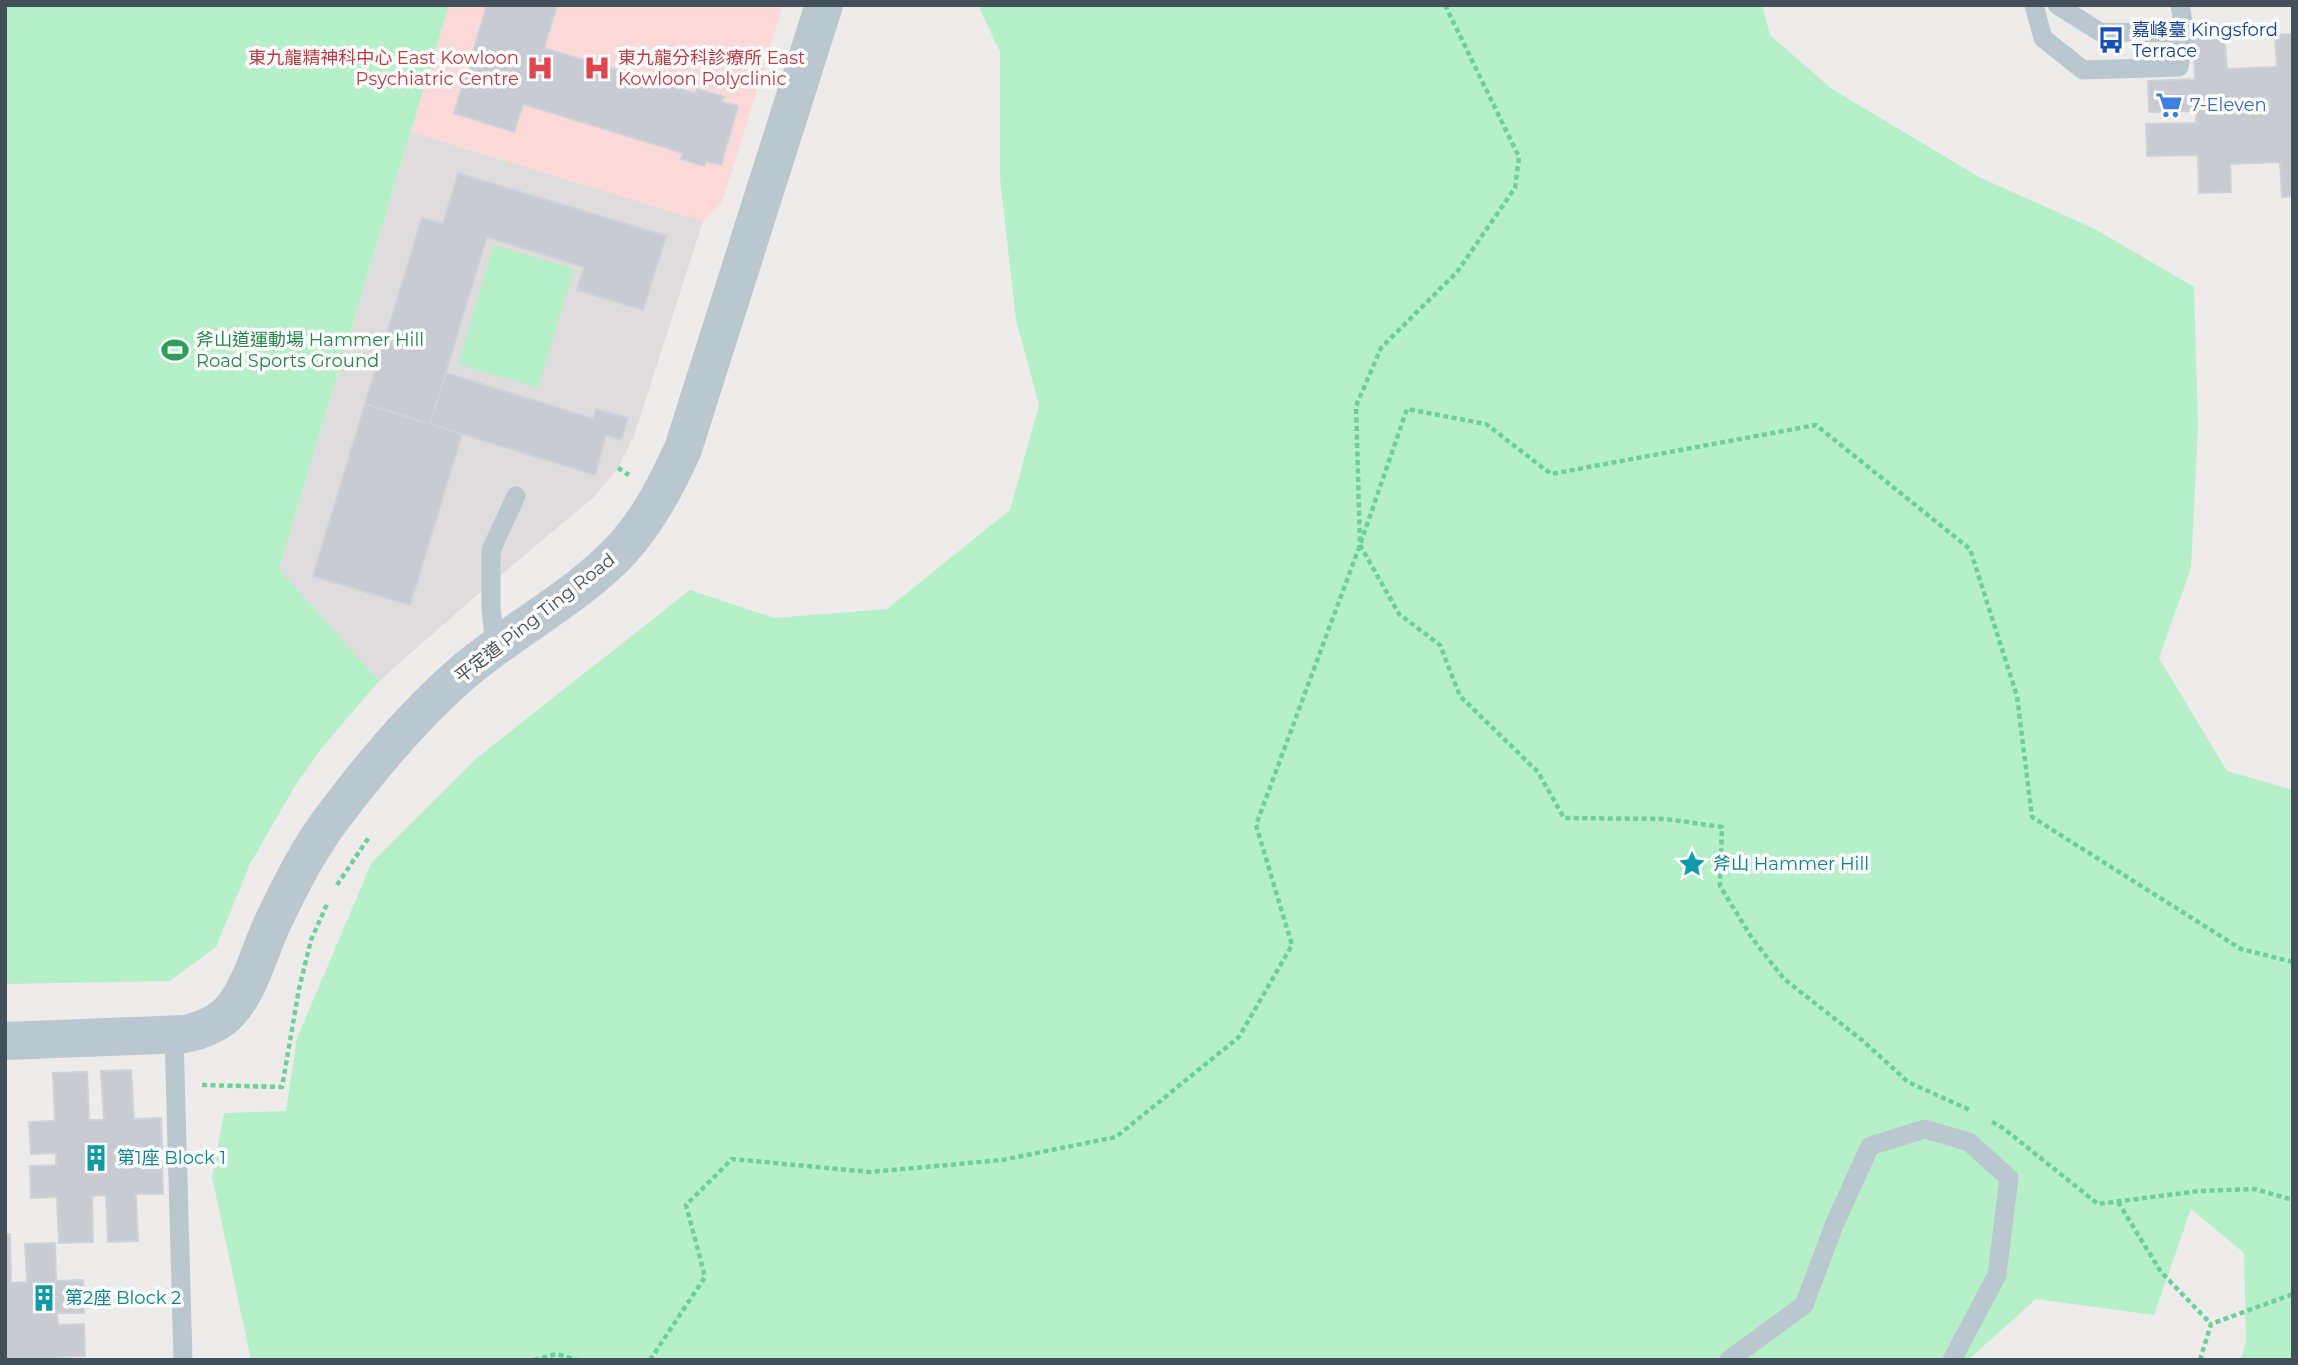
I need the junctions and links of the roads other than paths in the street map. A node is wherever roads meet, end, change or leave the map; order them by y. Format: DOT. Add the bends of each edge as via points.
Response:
graph roads {
  1 [pos="824,5"];
  2 [pos="2034,5"];
  3 [pos="2057,5"];
  4 [pos="2180,5"];
  5 [pos="2185,33"];
  6 [pos="516,496"];
  7 [pos="495,647"];
  8 [pos="174,1035"];
  9 [pos="5,1041"];
  10 [pos="183,1360"];
  11 [pos="1729,1360"];
  12 [pos="1952,1360"];
  1 -- 7 [label="street, 平定道 Ping Ting Road" via="683,449 667,484 647,518 613,557"];
  2 -- 5 [label="lane" via="2043,38 2082,70 2179,67"];
  3 -- 5 [label="lane" via="2100,32"];
  4 -- 5 [label="lane"];
  6 -- 7 [label="lane" via="491,550"];
  7 -- 8 [label="street, 平定道 Ping Ting Road" via="414,719 333,816 300,868 234,1007 212,1025"];
  8 -- 9 [label="street, 平定道 Ping Ting Road"];
  8 -- 10 [label="lane"];
  11 -- 12 [label="lane" via="1804,1305 1870,1146 1925,1129 1969,1142 2009,1178 1997,1275"];
}
